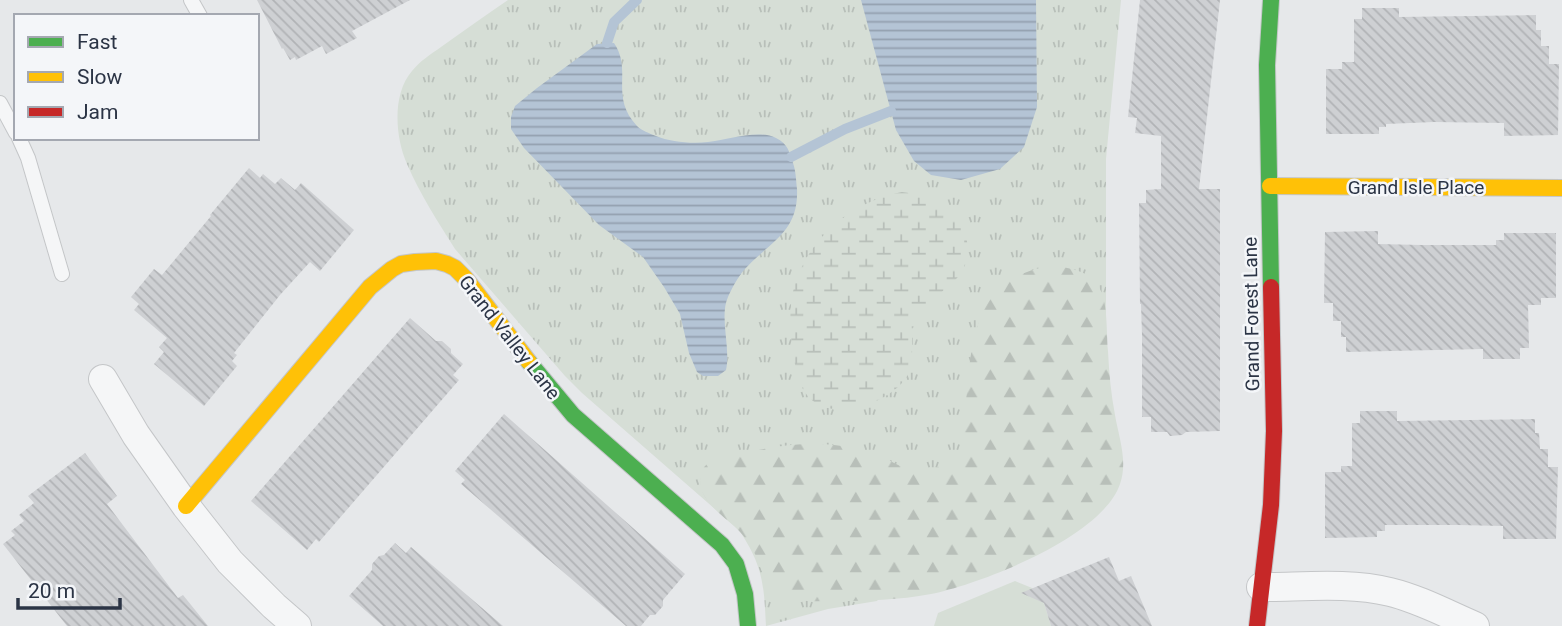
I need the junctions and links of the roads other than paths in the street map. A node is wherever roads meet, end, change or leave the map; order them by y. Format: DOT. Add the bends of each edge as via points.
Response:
graph roads {
  1 [pos="1271,0"];
  2 [pos="0,103"];
  3 [pos="14,129"];
  4 [pos="20,140"];
  5 [pos="1270,186"];
  6 [pos="1562,188"];
  7 [pos="62,274"];
  8 [pos="103,379"];
  9 [pos="186,506"];
  10 [pos="1261,587"];
  11 [pos="297,626"];
  12 [pos="748,626"];
  13 [pos="1257,626"];
  14 [pos="1475,626"];
  1 -- 5 [label="street, Grand Forest Lane" via="1267,65"];
  2 -- 3 [label="lane"];
  4 -- 7 [label="lane"];
  5 -- 6 [label="street, Grand Isle Place"];
  5 -- 10 [label="street, Grand Forest Lane" via="1274,439"];
  8 -- 9 [label="street" via="135,435"];
  9 -- 11 [label="street" via="230,562"];
  9 -- 12 [label="street, Grand Valley Lane" via="384,273 401,264 436,261 455,268 466,279 573,415 722,545 736,564"];
  10 -- 13 [label="street, Grand Forest Lane"];
  10 -- 14 [label="street" via="1375,589 1405,596"];
}
